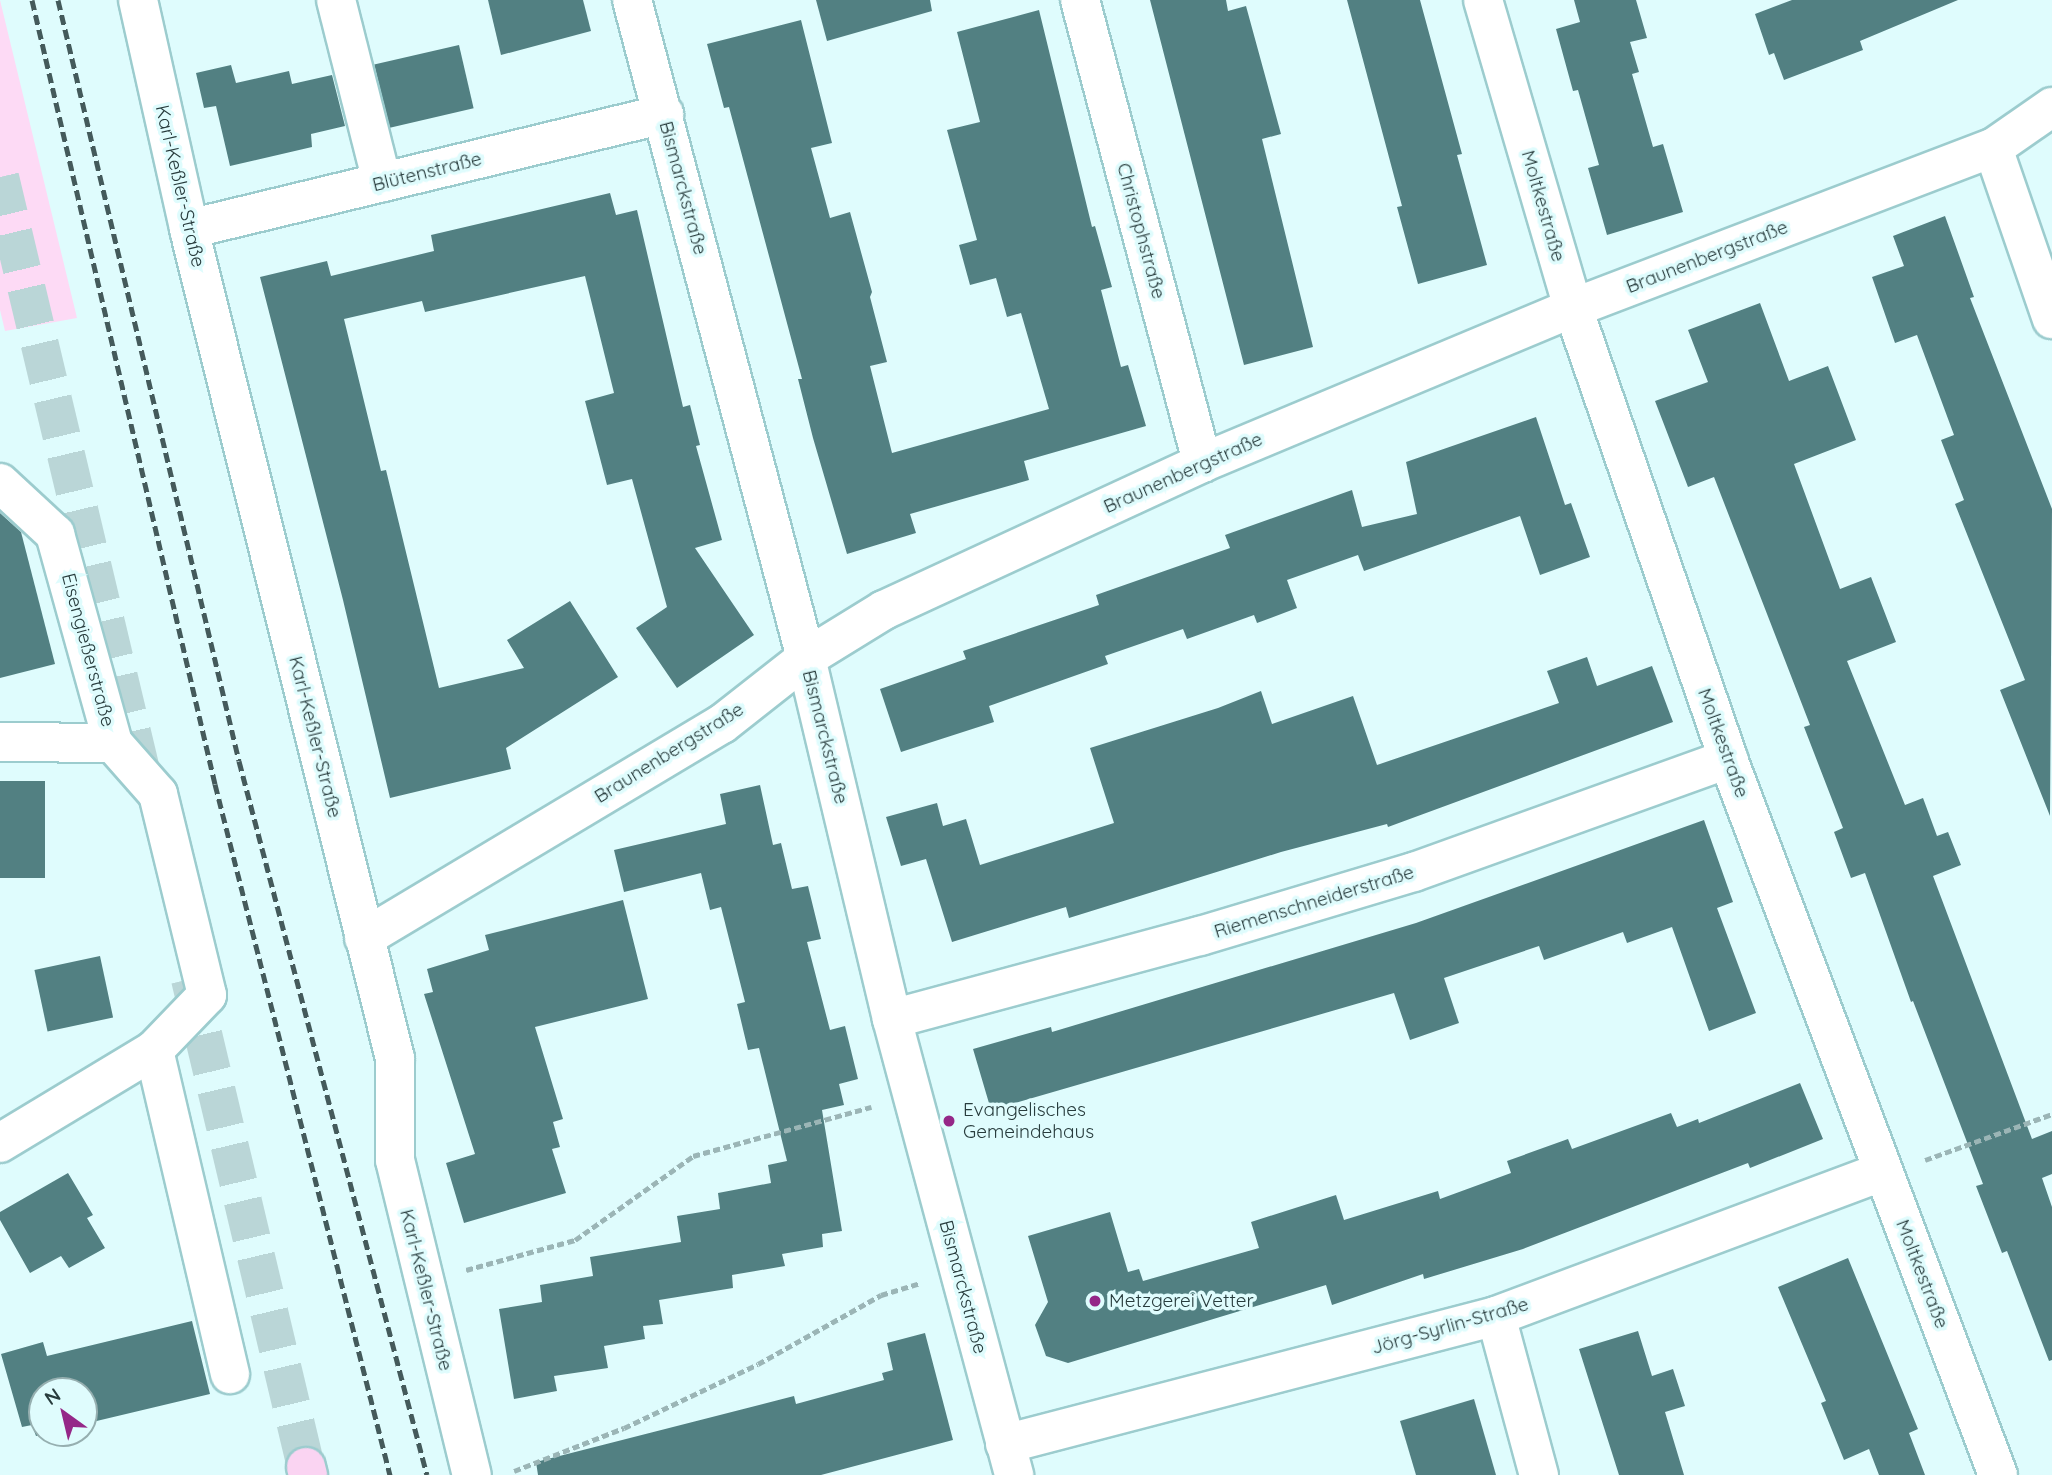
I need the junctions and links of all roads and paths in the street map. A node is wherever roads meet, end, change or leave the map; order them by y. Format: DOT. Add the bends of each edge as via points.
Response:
graph roads {
  1 [pos="138,0"];
  2 [pos="336,0"];
  3 [pos="632,0"];
  4 [pos="1080,0"];
  5 [pos="1483,0"];
  6 [pos="2052,107"];
  7 [pos="664,114"];
  8 [pos="1993,148"];
  9 [pos="382,182"];
  10 [pos="190,229"];
  11 [pos="1573,308"];
  12 [pos="2052,319"];
  13 [pos="1202,463"];
  14 [pos="0,483"];
  15 [pos="806,658"];
  16 [pos="0,743"];
  17 [pos="113,743"];
  18 [pos="1728,759"];
  19 [pos="364,938"];
  20 [pos="892,1019"];
  21 [pos="154,1050"];
  22 [pos="913,1096"];
  23 [pos="2052,1114"];
  24 [pos="0,1143"];
  25 [pos="1883,1171"];
  26 [pos="960,1272"];
  27 [pos="424,1281"];
  28 [pos="1496,1316"];
  29 [pos="230,1374"];
  30 [pos="1009,1460"];
  31 [pos="472,1475"];
  32 [pos="503,1475"];
  33 [pos="1539,1475"];
  34 [pos="1998,1475"];
  1 -- 10 [label="street, Karl-Keßler-Straße"];
  2 -- 9 [label="street"];
  3 -- 7 [label="street, Bismarckstraße"];
  4 -- 13 [label="street, Christophstraße"];
  5 -- 11 [label="street, Moltkestraße"];
  6 -- 8 [label="street, Braunenbergstraße"];
  7 -- 9 [label="street, Blütenstraße"];
  7 -- 15 [label="street, Bismarckstraße"];
  8 -- 11 [label="street, Braunenbergstraße"];
  8 -- 12 [label="street"];
  9 -- 10 [label="street, Blütenstraße"];
  10 -- 19 [label="street, Karl-Keßler-Straße"];
  11 -- 13 [label="street, Braunenbergstraße"];
  11 -- 18 [label="street, Moltkestraße"];
  13 -- 15 [label="street, Braunenbergstraße" via="884,610"];
  14 -- 17 [label="street, Eisengießerstraße" via="55,534"];
  15 -- 19 [label="street, Braunenbergstraße" via="722,724"];
  15 -- 20 [label="street, Bismarckstraße"];
  16 -- 17 [label="street"];
  17 -- 21 [label="street, Eisengießerstraße" via="158,794 207,995"];
  18 -- 20 [label="street, Riemenschneiderstraße" via="1414,872 1200,936"];
  18 -- 25 [label="street, Moltkestraße"];
  19 -- 27 [label="street, Karl-Keßler-Straße" via="395,1058 394,1160"];
  20 -- 22 [label="street, Bismarckstraße"];
  21 -- 24 [label="street"];
  21 -- 29 [label="street"];
  22 -- 26 [label="street, Bismarckstraße"];
  22 -- 27 [label="path" via="693,1156 575,1240"];
  23 -- 25 [label="path" via="1949,1154"];
  25 -- 28 [label="street, Jörg-Syrlin-Straße"];
  25 -- 34 [label="street, Moltkestraße"];
  26 -- 30 [label="street, Bismarckstraße"];
  26 -- 32 [label="path" via="881,1295 734,1376 624,1428"];
  27 -- 31 [label="street, Karl-Keßler-Straße"];
  28 -- 30 [label="street, Jörg-Syrlin-Straße"];
  28 -- 33 [label="street"];
}
